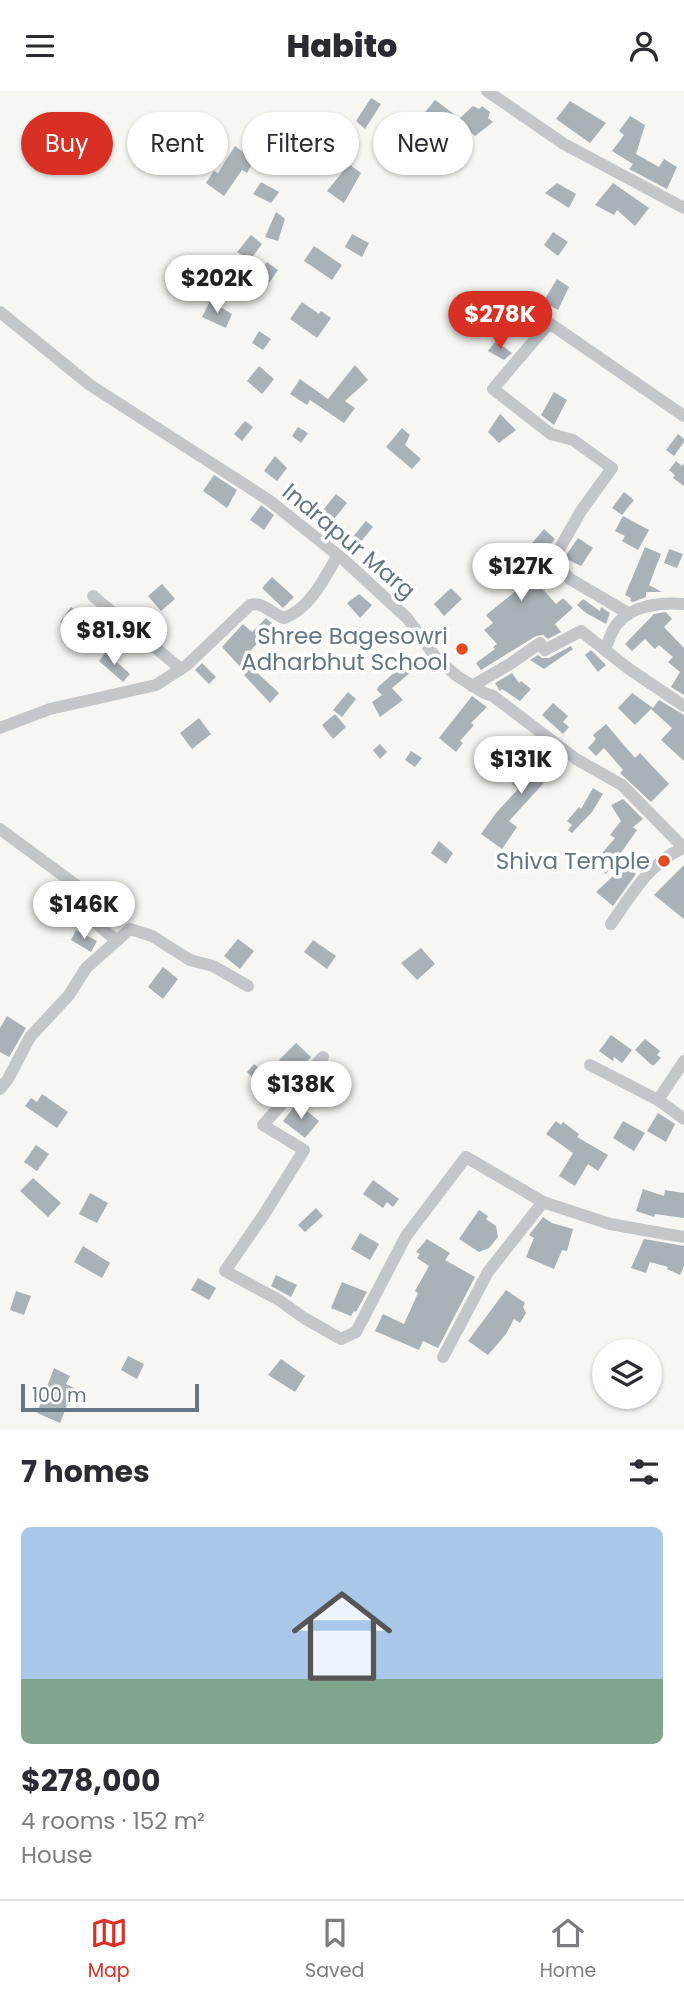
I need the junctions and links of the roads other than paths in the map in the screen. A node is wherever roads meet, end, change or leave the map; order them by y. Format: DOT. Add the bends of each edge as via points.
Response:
graph roads {
  1 [pos="487,91"];
  2 [pos="684,208"];
  3 [pos="0,312"];
  4 [pos="684,416"];
  5 [pos="338,555"];
  6 [pos="93,596"];
  7 [pos="684,604"];
  8 [pos="628,613"];
  9 [pos="605,649"];
  10 [pos="181,669"];
  11 [pos="472,686"];
  12 [pos="684,706"];
  13 [pos="0,727"];
  14 [pos="0,829"];
  15 [pos="684,848"];
  16 [pos="611,924"];
  17 [pos="117,941"];
  18 [pos="248,986"];
  19 [pos="323,1057"];
  20 [pos="684,1061"];
  21 [pos="590,1065"];
  22 [pos="0,1089"];
  23 [pos="657,1100"];
  24 [pos="684,1119"];
  25 [pos="543,1202"];
  26 [pos="684,1237"];
  27 [pos="443,1357"];
  1 -- 2 [label="street" via="564,144"];
  3 -- 5 [label="street, Indrapur Marg" via="90,385 270,501"];
  4 -- 8 [label="street" via="550,323 493,389 551,434 573,440 612,468 553,560 570,579"];
  5 -- 10 [label="street" via="305,605 293,615 285,618 264,606 250,605"];
  5 -- 11 [label="street, Indrapur Marg" via="407,618 437,659"];
  6 -- 10 [label="street"];
  7 -- 8 [label="street"];
  8 -- 9 [label="street" via="615,625"];
  9 -- 11 [label="street" via="581,631 545,650 540,643"];
  9 -- 12 [label="street"];
  10 -- 13 [label="street" via="156,685 50,709"];
  11 -- 15 [label="street, Indrapur Marg" via="493,696 576,759 622,785"];
  14 -- 17 [label="street" via="80,888 80,910"];
  15 -- 16 [label="street" via="644,876"];
  17 -- 18 [label="street" via="130,929 152,936 190,960 213,966"];
  17 -- 22 [label="street" via="86,968 69,995 30,1037"];
  19 -- 25 [label="street" via="263,1125 304,1150 225,1271 341,1339 356,1332 406,1236 466,1157"];
  20 -- 23 [label="street"];
  21 -- 23 [label="street"];
  23 -- 24 [label="street"];
  25 -- 26 [label="street" via="610,1224"];
  25 -- 27 [label="street" via="488,1272"];
}
